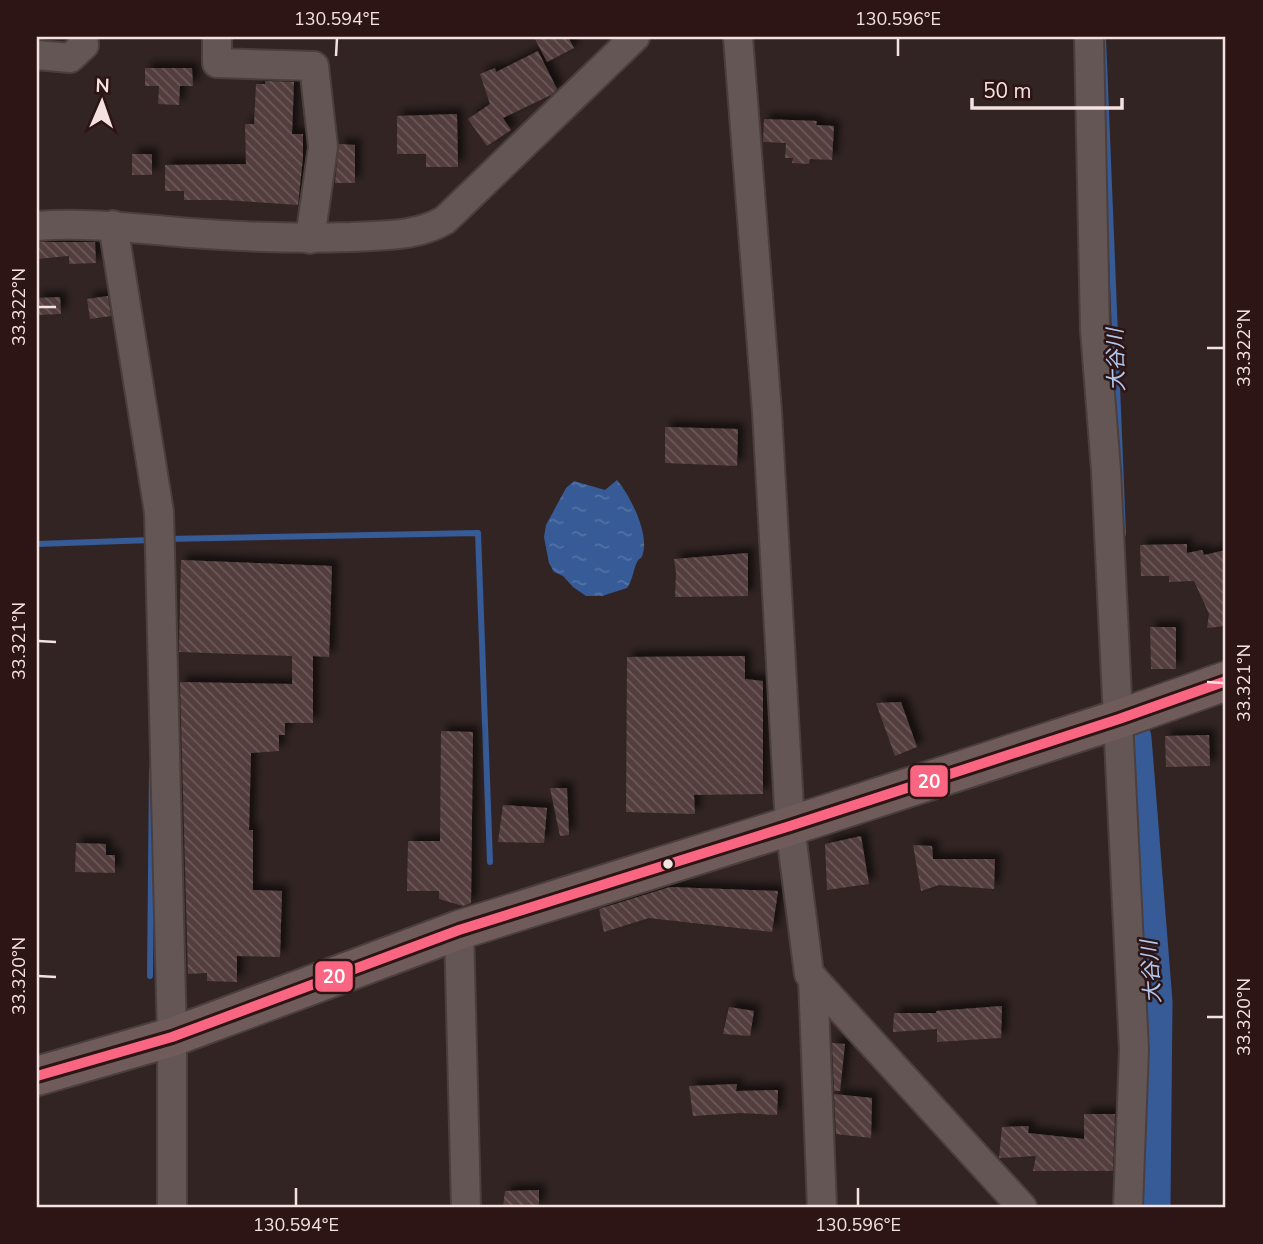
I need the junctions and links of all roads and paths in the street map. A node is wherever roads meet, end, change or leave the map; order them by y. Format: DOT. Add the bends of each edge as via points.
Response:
graph roads {
  1 [pos="83,37"];
  2 [pos="738,37"];
  3 [pos="1089,37"];
  4 [pos="629,39"];
  5 [pos="217,50"];
  6 [pos="37,55"];
  7 [pos="113,225"];
  8 [pos="37,226"];
  9 [pos="310,239"];
  10 [pos="1226,681"];
  11 [pos="1118,719"];
  12 [pos="790,826"];
  13 [pos="459,930"];
  14 [pos="813,978"];
  15 [pos="172,1037"];
  16 [pos="37,1076"];
  17 [pos="172,1207"];
  18 [pos="466,1207"];
  19 [pos="822,1207"];
  20 [pos="1022,1207"];
  21 [pos="1128,1207"];
  1 -- 6 [label="street" via="84,46 70,58"];
  2 -- 12 [label="street"];
  3 -- 11 [label="street" via="1095,330"];
  4 -- 9 [label="street" via="445,220 403,235"];
  5 -- 9 [label="street" via="314,65 323,147"];
  7 -- 8 [label="street"];
  7 -- 9 [label="street"];
  7 -- 15 [label="street" via="159,512"];
  10 -- 11 [label="highway"];
  11 -- 12 [label="highway"];
  11 -- 21 [label="street" via="1134,1050"];
  12 -- 13 [label="highway"];
  12 -- 14 [label="street"];
  13 -- 15 [label="highway"];
  13 -- 18 [label="street"];
  14 -- 19 [label="street"];
  14 -- 20 [label="street"];
  15 -- 16 [label="highway"];
  15 -- 17 [label="street"];
}
